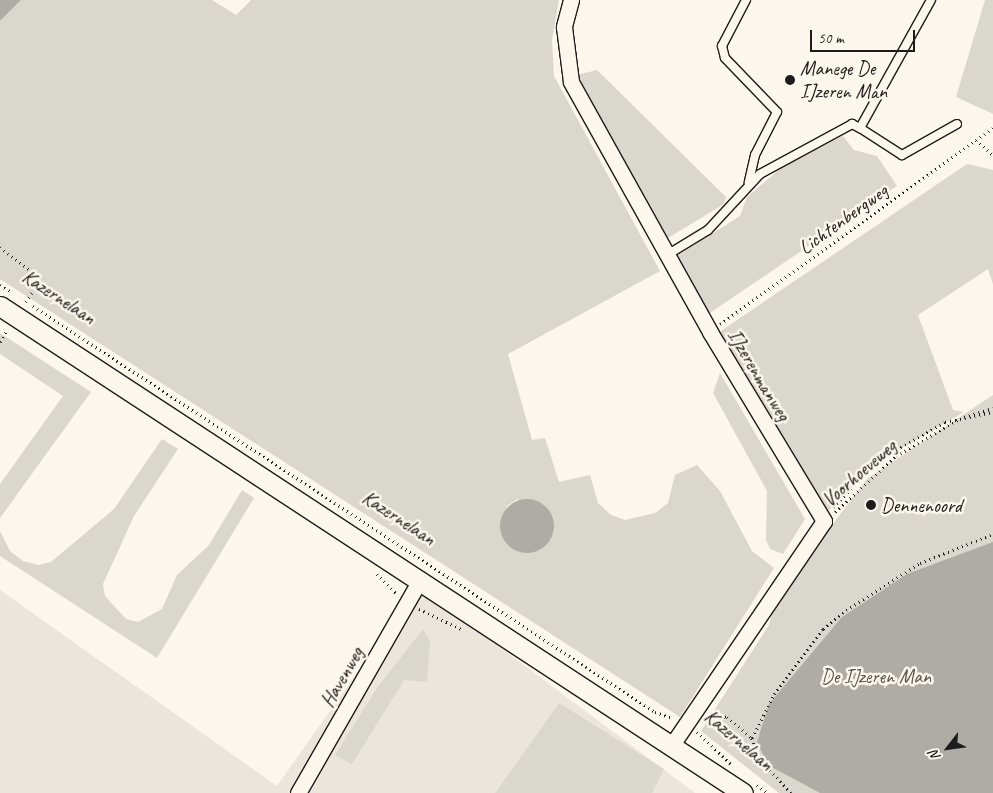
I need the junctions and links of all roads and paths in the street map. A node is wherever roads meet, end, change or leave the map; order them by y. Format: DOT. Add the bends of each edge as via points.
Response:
graph roads {
  1 [pos="571,0"];
  2 [pos="746,0"];
  3 [pos="931,0"];
  4 [pos="957,124"];
  5 [pos="860,128"];
  6 [pos="993,128"];
  7 [pos="976,140"];
  8 [pos="993,155"];
  9 [pos="749,182"];
  10 [pos="0,247"];
  11 [pos="668,256"];
  12 [pos="0,285"];
  13 [pos="26,302"];
  14 [pos="0,306"];
  15 [pos="7,330"];
  16 [pos="710,332"];
  17 [pos="0,342"];
  18 [pos="993,408"];
  19 [pos="993,412"];
  20 [pos="961,418"];
  21 [pos="824,521"];
  22 [pos="993,534"];
  23 [pos="420,580"];
  24 [pos="696,711"];
  25 [pos="687,724"];
  26 [pos="752,738"];
  27 [pos="671,746"];
  28 [pos="734,766"];
  29 [pos="749,788"];
  30 [pos="298,793"];
  31 [pos="768,793"];
  32 [pos="791,793"];
  1 -- 11 [label="street, IJzerenmanweg" via="564,27 571,82"];
  2 -- 9 [label="lane" via="722,46 725,58 777,112 755,155"];
  3 -- 5 [label="lane"];
  4 -- 5 [label="lane" via="902,155"];
  5 -- 9 [label="lane" via="852,124"];
  6 -- 7 [label="path, Lichtenbergweg"];
  7 -- 8 [label="path"];
  7 -- 16 [label="path, Lichtenbergweg"];
  9 -- 11 [label="lane" via="708,230"];
  10 -- 13 [label="path" via="34,273 35,290"];
  11 -- 16 [label="street, IJzerenmanweg"];
  12 -- 13 [label="path, Kazernelaan"];
  13 -- 25 [label="path, Kazernelaan" via="655,712"];
  14 -- 23 [label="street, Kazernelaan"];
  15 -- 17 [label="path"];
  16 -- 21 [label="street, IJzerenmanweg"];
  18 -- 20 [label="path, Voorhoeveweg"];
  19 -- 20 [label="path, Voorhoeveweg"];
  20 -- 21 [label="path, Voorhoeveweg" via="896,456"];
  20 -- 21 [label="path, Voorhoeveweg" via="936,427 872,465 839,497"];
  21 -- 24 [label="street"];
  22 -- 26 [label="path" via="920,563 846,610 823,630 774,694"];
  23 -- 27 [label="street, Kazernelaan"];
  23 -- 30 [label="street, Havenweg"];
  24 -- 25 [label="street"];
  24 -- 26 [label="path" via="727,717"];
  25 -- 27 [label="street"];
  25 -- 28 [label="path, Kazernelaan"];
  26 -- 32 [label="path" via="760,759"];
  27 -- 29 [label="street, Kazernelaan"];
  29 -- 31 [label="path, Kazernelaan"];
}
